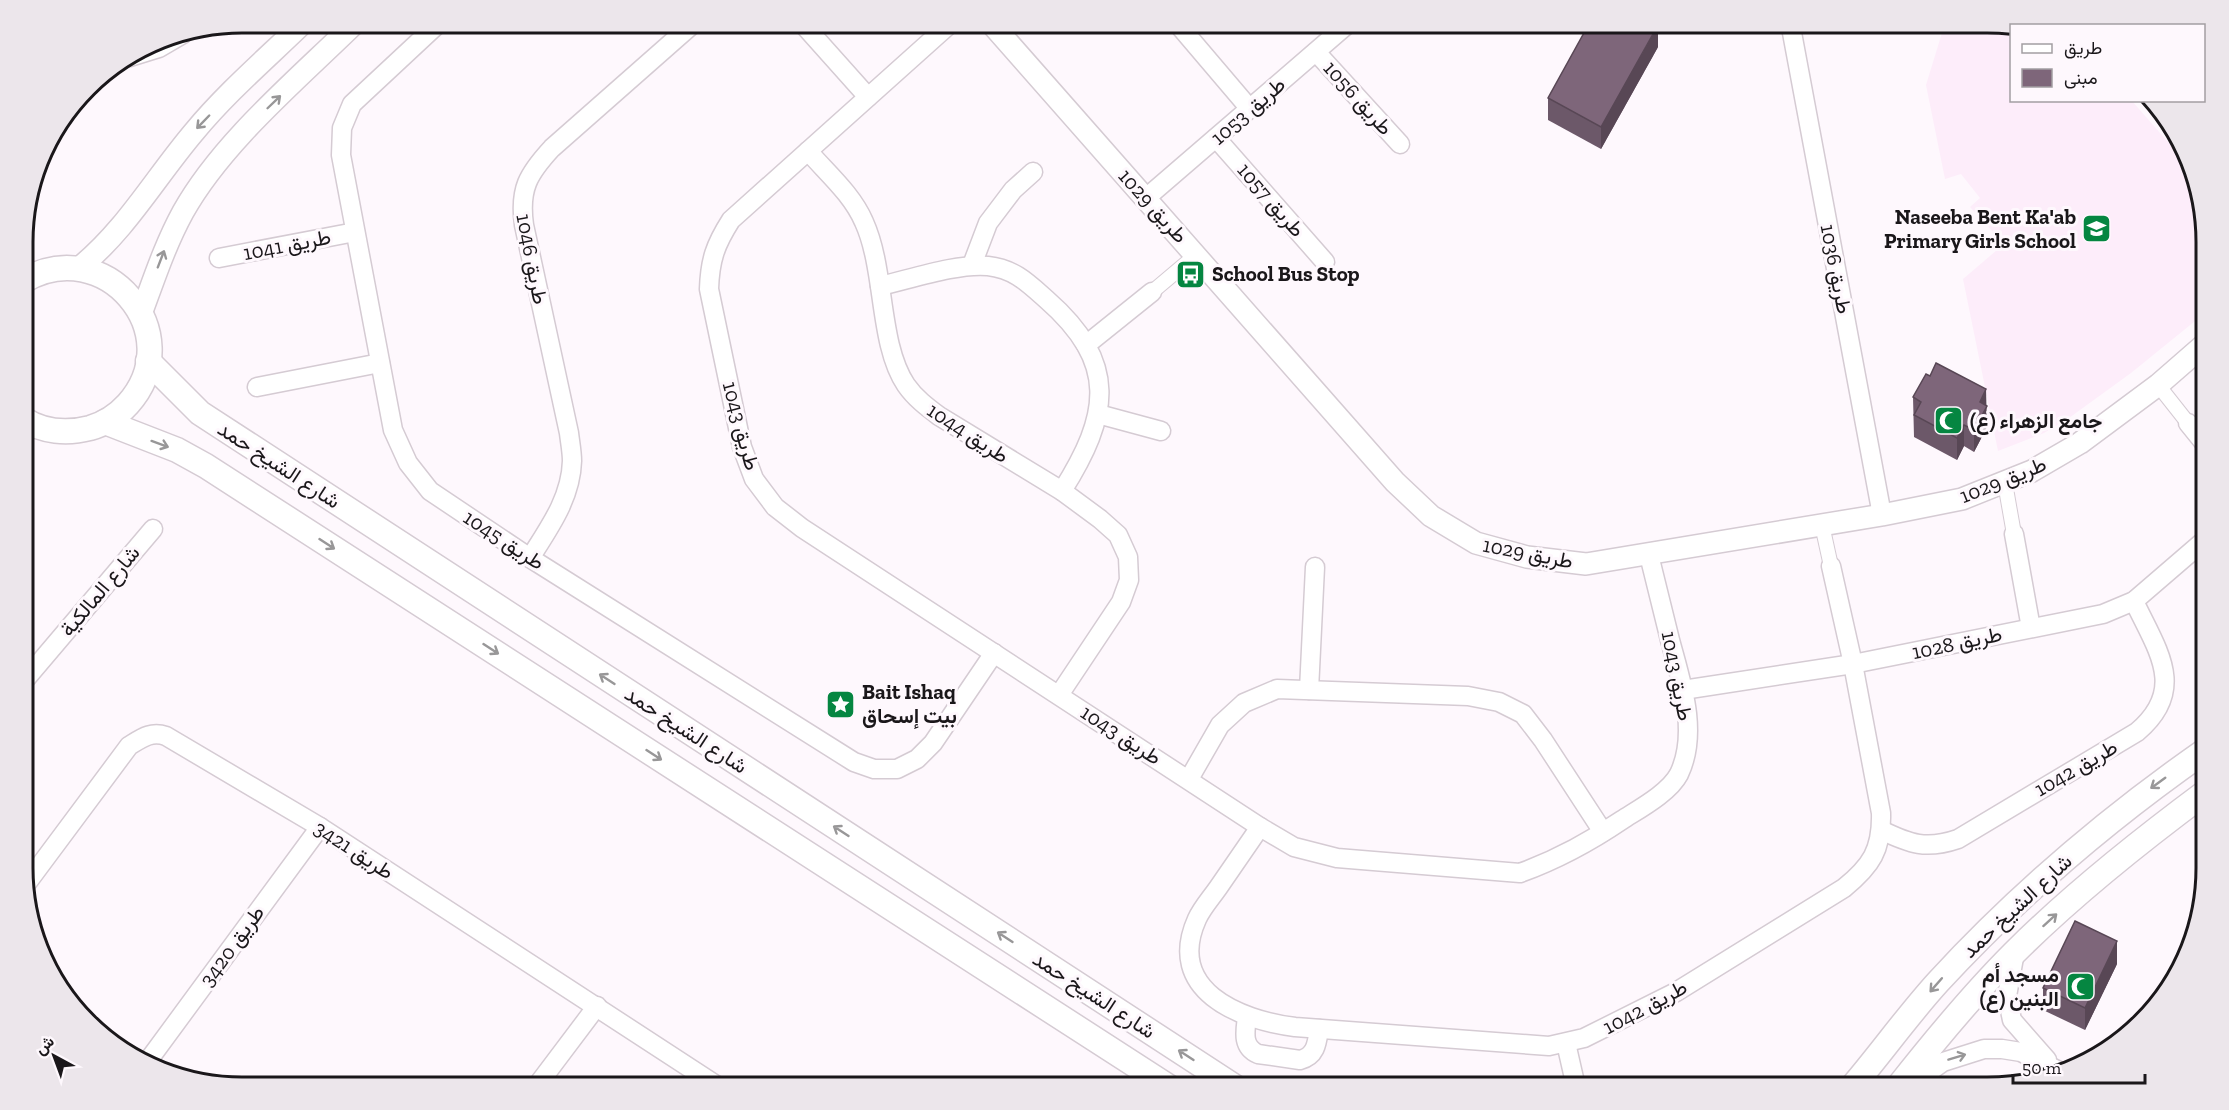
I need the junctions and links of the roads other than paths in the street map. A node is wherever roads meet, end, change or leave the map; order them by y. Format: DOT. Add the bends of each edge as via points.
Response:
graph roads {
  1 [pos="292,33"];
  2 [pos="345,33"];
  3 [pos="428,33"];
  4 [pos="683,33"];
  5 [pos="811,33"];
  6 [pos="940,33"];
  7 [pos="1000,33"];
  8 [pos="1185,33"];
  9 [pos="1338,33"];
  10 [pos="1792,33"];
  11 [pos="1316,52"];
  12 [pos="868,97"];
  13 [pos="1250,109"];
  14 [pos="1216,138"];
  15 [pos="1400,144"];
  16 [pos="808,151"];
  17 [pos="1033,172"];
  18 [pos="1146,198"];
  19 [pos="355,232"];
  20 [pos="1196,255"];
  21 [pos="219,258"];
  22 [pos="1325,262"];
  23 [pos="972,266"];
  24 [pos="79,268"];
  25 [pos="33,274"];
  26 [pos="880,286"];
  27 [pos="1152,292"];
  28 [pos="141,314"];
  29 [pos="1086,345"];
  30 [pos="2196,352"];
  31 [pos="148,361"];
  32 [pos="380,363"];
  33 [pos="2158,385"];
  34 [pos="257,387"];
  35 [pos="1098,414"];
  36 [pos="105,422"];
  37 [pos="2188,423"];
  38 [pos="33,424"];
  39 [pos="52,431"];
  40 [pos="1161,431"];
  41 [pos="33,432"];
  42 [pos="2196,433"];
  43 [pos="2005,483"];
  44 [pos="1062,491"];
  45 [pos="1882,515"];
  46 [pos="1822,525"];
  47 [pos="153,529"];
  48 [pos="2014,534"];
  49 [pos="2196,547"];
  50 [pos="1649,555"];
  51 [pos="530,558"];
  52 [pos="1831,566"];
  53 [pos="1315,567"];
  54 [pos="2133,601"];
  55 [pos="2031,628"];
  56 [pos="994,653"];
  57 [pos="1853,664"];
  58 [pos="33,670"];
  59 [pos="1309,690"];
  60 [pos="1683,690"];
  61 [pos="1059,694"];
  62 [pos="2196,757"];
  63 [pos="1189,779"];
  64 [pos="2196,800"];
  65 [pos="320,827"];
  66 [pos="1260,827"];
  67 [pos="1881,830"];
  68 [pos="1603,832"];
  69 [pos="33,874"];
  70 [pos="2016,951"];
  71 [pos="597,1006"];
  72 [pos="1247,1017"];
  73 [pos="1319,1029"];
  74 [pos="1566,1043"];
  75 [pos="152,1056"];
  76 [pos="2054,1066"];
  77 [pos="2051,1067"];
  78 [pos="544,1077"];
  79 [pos="704,1077"];
  80 [pos="1153,1077"];
  81 [pos="1220,1077"];
  82 [pos="1574,1077"];
  83 [pos="1860,1077"];
  84 [pos="1906,1077"];
  85 [pos="1922,1077"];
  1 -- 24 [label="street, one-way" via="194,131 119,231"];
  28 -- 2 [label="street, one-way" via="168,242 184,210 214,167"];
  3 -- 19 [label="street, طريق 1045" via="352,104 342,128 341,155"];
  4 -- 51 [label="street, طريق 1046" via="552,148 525,183 521,204 524,225 572,461 557,516"];
  5 -- 12 [label="street"];
  6 -- 12 [label="street, طريق 1043"];
  7 -- 18 [label="street, طريق 1029"];
  8 -- 13 [label="street"];
  9 -- 11 [label="street, طريق 1053"];
  10 -- 45 [label="street, طريق 1036"];
  11 -- 13 [label="street, طريق 1053"];
  11 -- 15 [label="street, طريق 1056"];
  12 -- 16 [label="street, طريق 1043"];
  13 -- 14 [label="street, طريق 1053"];
  14 -- 18 [label="street, طريق 1053"];
  14 -- 22 [label="street, طريق 1057"];
  16 -- 26 [label="street, طريق 1044" via="865,222"];
  16 -- 56 [label="street, طريق 1043" via="731,220 710,264 709,289 742,447 754,479 775,507"];
  17 -- 23 [label="street" via="987,223"];
  18 -- 20 [label="street, طريق 1029"];
  19 -- 21 [label="street, طريق 1041"];
  19 -- 32 [label="street, طريق 1045"];
  20 -- 27 [label="street"];
  20 -- 50 [label="street, طريق 1029" via="1395,483 1431,516 1476,543 1527,556 1586,564"];
  23 -- 26 [label="street"];
  23 -- 29 [label="street" via="990,266 1018,274 1064,315"];
  24 -- 25 [label="main road"];
  24 -- 28 [label="main road" via="116,283"];
  26 -- 44 [label="street, طريق 1044" via="896,364 906,385 921,402"];
  27 -- 29 [label="street"];
  28 -- 31 [label="main road" via="149,345"];
  29 -- 35 [label="street" via="1099,377"];
  30 -- 33 [label="street, طريق 1029"];
  31 -- 36 [label="main road" via="134,397"];
  81 -- 31 [label="main road, شارع الشيخ حمد, one-way" via="200,413"];
  32 -- 34 [label="street"];
  32 -- 51 [label="street, طريق 1045" via="393,430 408,463 430,491"];
  33 -- 37 [label="street"];
  33 -- 43 [label="street, طريق 1029" via="2080,443"];
  35 -- 40 [label="street"];
  35 -- 44 [label="street" via="1081,461"];
  36 -- 39 [label="main road" via="79,431"];
  36 -- 80 [label="main road, شارع الشيخ حمد, one-way" via="177,450 206,466"];
  37 -- 42 [label="street"];
  38 -- 39 [label="main road"];
  39 -- 41 [label="street"];
  43 -- 45 [label="street, طريق 1029" via="1962,499"];
  43 -- 48 [label="street"];
  44 -- 61 [label="street, طريق 1044" via="1118,535 1128,557 1129,580 1121,602"];
  45 -- 46 [label="street, طريق 1029"];
  46 -- 50 [label="street, طريق 1029"];
  46 -- 52 [label="street"];
  47 -- 58 [label="street, شارع المالكية"];
  48 -- 55 [label="street"];
  49 -- 54 [label="street, طريق 1028"];
  50 -- 60 [label="street, طريق 1043"];
  51 -- 56 [label="street, طريق 1045" via="854,762 874,770 897,769 918,759"];
  52 -- 57 [label="street, طريق 1042"];
  53 -- 59 [label="street"];
  54 -- 55 [label="street, طريق 1028" via="2103,614"];
  54 -- 67 [label="street, طريق 1042" via="2165,673 2160,707 2150,721 1958,839 1923,846"];
  55 -- 57 [label="street, طريق 1028"];
  56 -- 61 [label="street, طريق 1043"];
  57 -- 60 [label="street, طريق 1028"];
  57 -- 67 [label="street, طريق 1042"];
  59 -- 63 [label="street" via="1277,689 1244,703 1220,725"];
  59 -- 68 [label="street" via="1468,696 1499,702 1523,714"];
  60 -- 68 [label="street, طريق 1043" via="1688,723 1678,776 1658,797"];
  61 -- 63 [label="street, طريق 1043"];
  62 -- 83 [label="main road, شارع الشيخ حمد, one-way" via="2070,856 1988,930 1936,984"];
  63 -- 66 [label="street, طريق 1043"];
  70 -- 64 [label="main road, شارع الشيخ حمد, one-way" via="2087,886"];
  65 -- 69 [label="street, طريق 3421" via="157,733 129,746"];
  65 -- 71 [label="street, طريق 3421"];
  65 -- 75 [label="street, طريق 3420"];
  66 -- 68 [label="street, طريق 1043" via="1294,847 1337,858 1521,873"];
  66 -- 72 [label="street, طريق 1042" via="1198,917 1191,936 1190,955 1206,991 1224,1006"];
  67 -- 74 [label="street, طريق 1042" via="1875,853 1862,873 1844,888 1676,992 1584,1038"];
  70 -- 76 [label="street" via="2007,996 2012,1020"];
  70 -- 84 [label="main road, شارع الشيخ حمد" via="1939,1034"];
  71 -- 78 [label="street"];
  71 -- 79 [label="street, طريق 3421"];
  72 -- 73 [label="street, طريق 1042" via="1270,1024"];
  72 -- 73 [label="street" via="1246,1042 1258,1054 1305,1058 1314,1052"];
  73 -- 74 [label="street, طريق 1042" via="1531,1045"];
  74 -- 82 [label="street"];
  85 -- 77 [label="street, one-way" via="1942,1062 1984,1049 2021,1052"];
}
